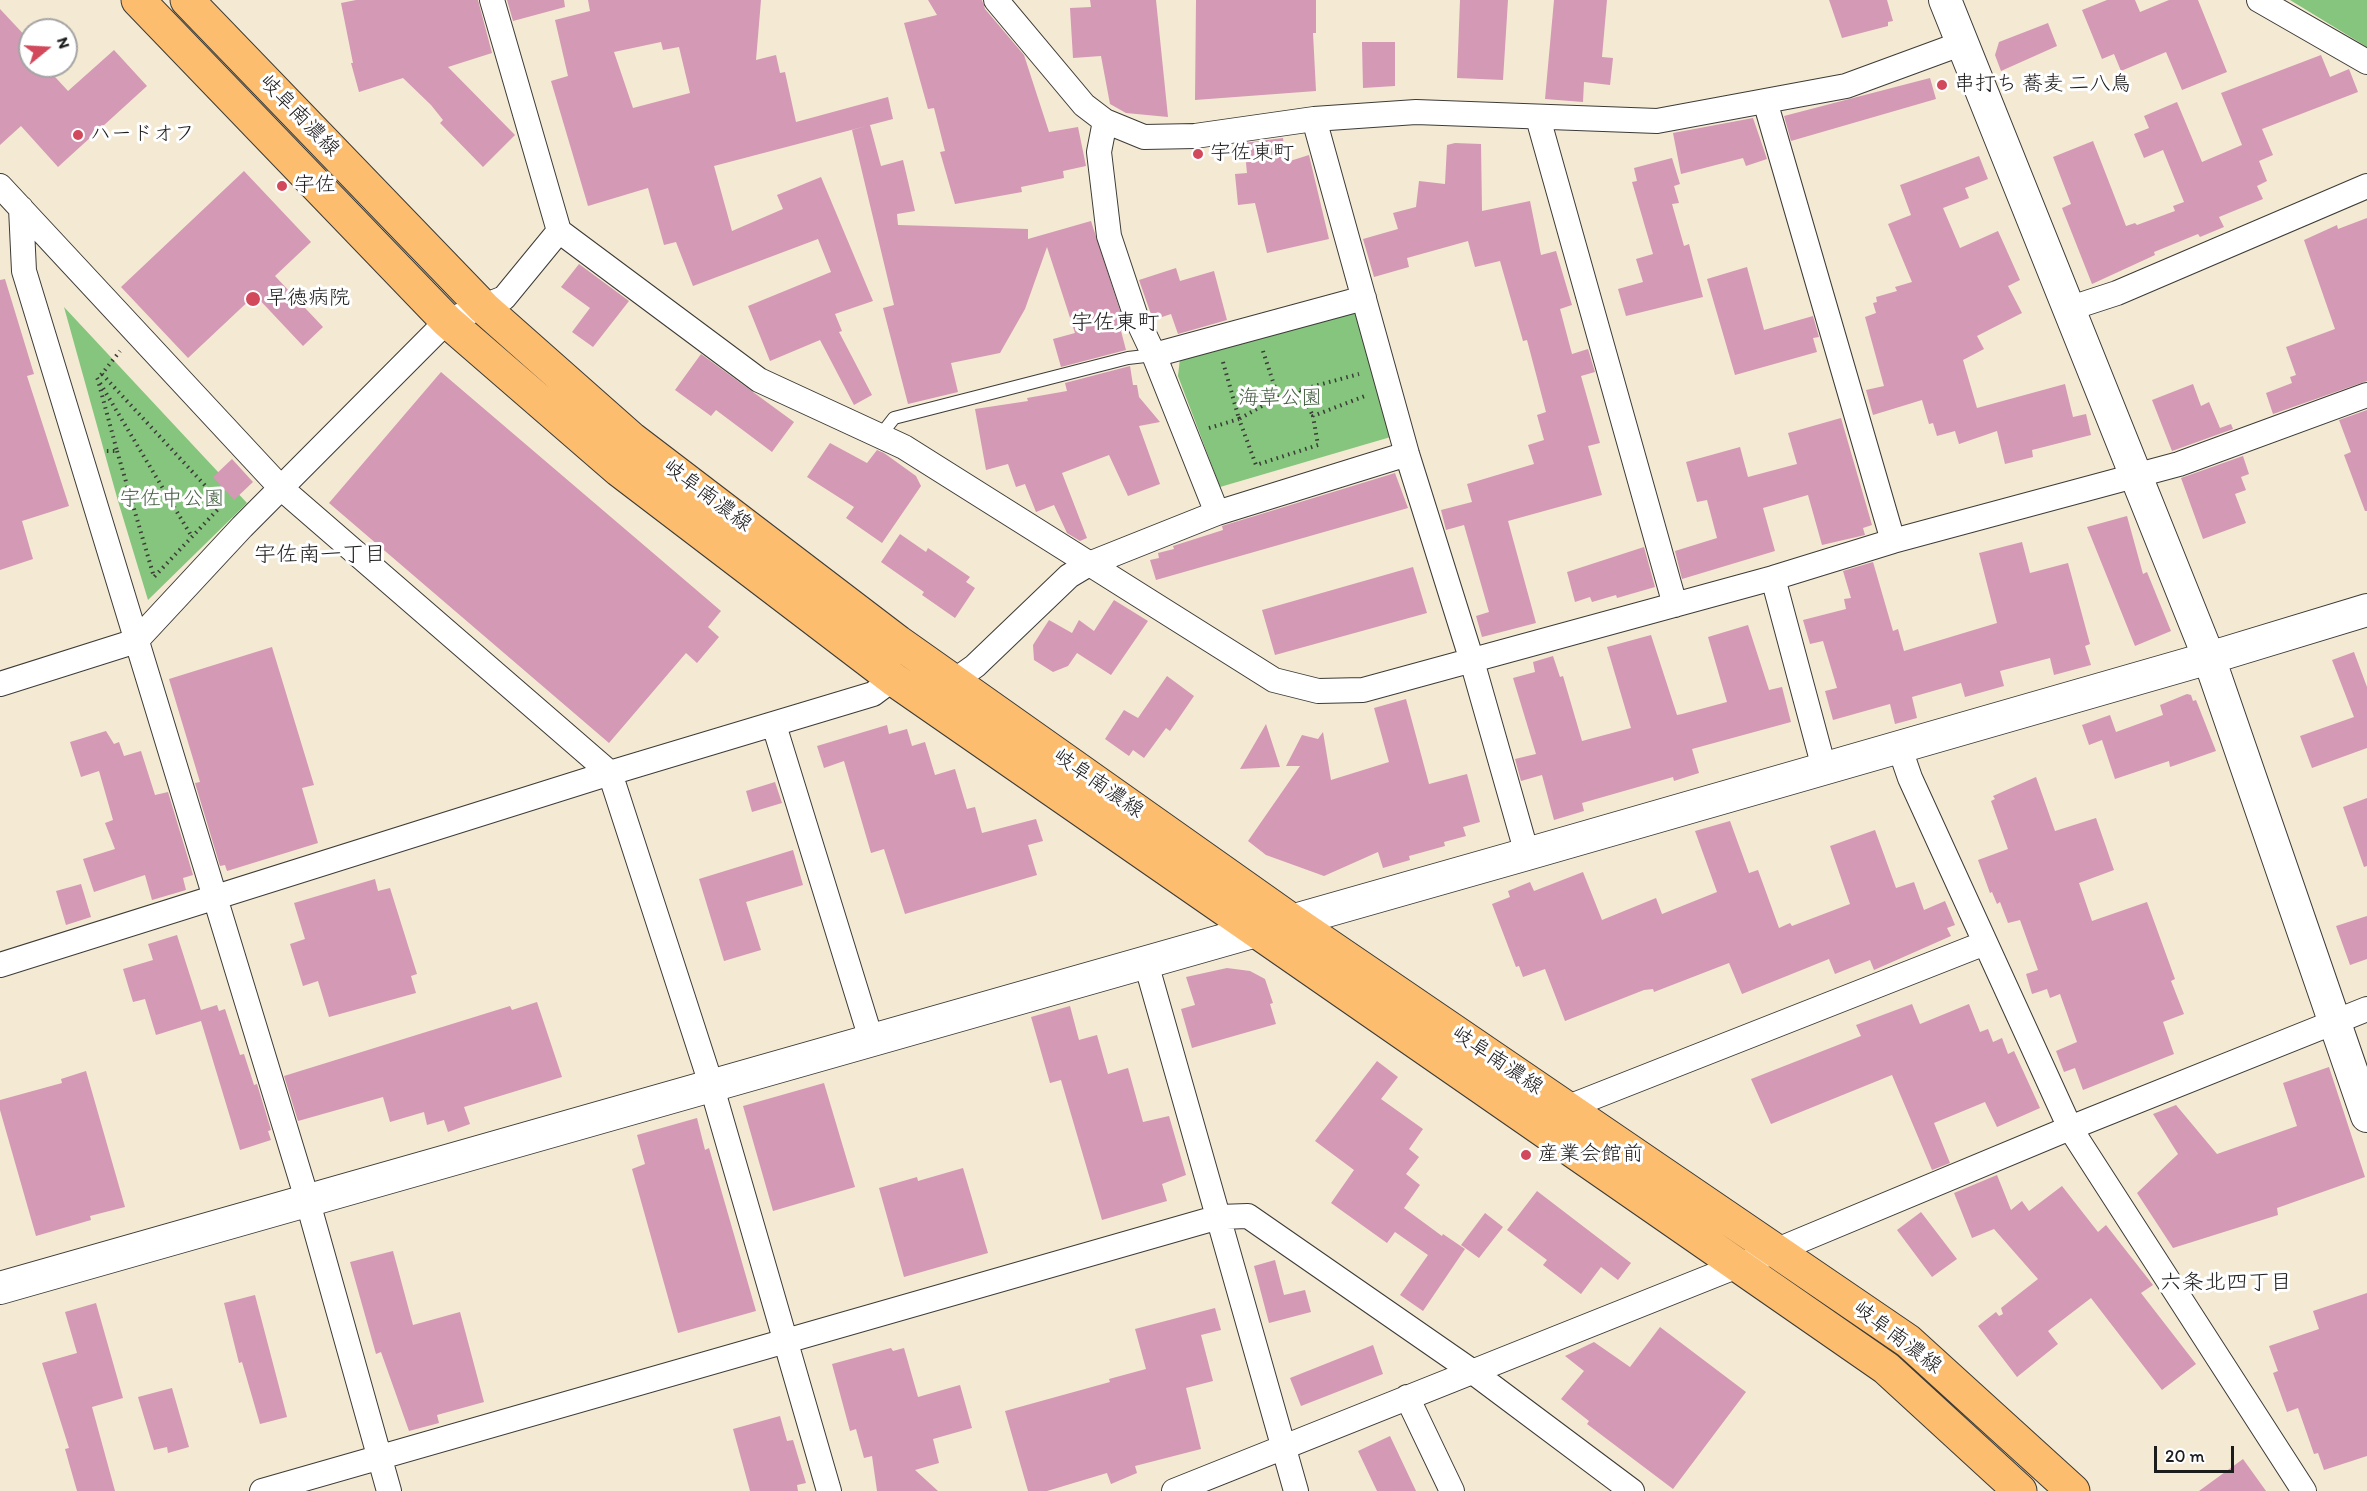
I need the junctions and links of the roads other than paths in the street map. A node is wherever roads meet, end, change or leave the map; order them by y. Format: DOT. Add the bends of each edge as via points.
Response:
graph roads {
  1 [pos="138,0"];
  2 [pos="187,0"];
  3 [pos="492,0"];
  4 [pos="996,0"];
  5 [pos="1946,0"];
  6 [pos="2259,0"];
  7 [pos="1963,43"];
  8 [pos="2367,62"];
  9 [pos="1765,101"];
  10 [pos="1538,118"];
  11 [pos="1314,119"];
  12 [pos="1105,122"];
  13 [pos="0,186"];
  14 [pos="2367,186"];
  15 [pos="21,208"];
  16 [pos="560,231"];
  17 [pos="1364,298"];
  18 [pos="484,308"];
  19 [pos="2068,309"];
  20 [pos="447,321"];
  21 [pos="1155,355"];
  22 [pos="2367,395"];
  23 [pos="880,436"];
  24 [pos="1407,454"];
  25 [pos="2135,475"];
  26 [pos="282,488"];
  27 [pos="1217,513"];
  28 [pos="1893,541"];
  29 [pos="1089,564"];
  30 [pos="1773,578"];
  31 [pos="1675,605"];
  32 [pos="2367,610"];
  33 [pos="136,640"];
  34 [pos="2209,658"];
  35 [pos="1472,662"];
  36 [pos="893,679"];
  37 [pos="954,681"];
  38 [pos="0,684"];
  39 [pos="774,725"];
  40 [pos="1899,746"];
  41 [pos="1824,768"];
  42 [pos="610,773"];
  43 [pos="1527,854"];
  44 [pos="214,899"];
  45 [pos="1292,920"];
  46 [pos="1253,931"];
  47 [pos="1985,943"];
  48 [pos="1146,963"];
  49 [pos="0,965"];
  50 [pos="2367,1009"];
  51 [pos="2334,1022"];
  52 [pos="871,1039"];
  53 [pos="711,1084"];
  54 [pos="1566,1108"];
  55 [pos="2367,1116"];
  56 [pos="2070,1128"];
  57 [pos="307,1199"];
  58 [pos="1219,1216"];
  59 [pos="1775,1251"];
  60 [pos="1738,1266"];
  61 [pos="0,1288"];
  62 [pos="784,1342"];
  63 [pos="1473,1372"];
  64 [pos="1407,1397"];
  65 [pos="1284,1448"];
  66 [pos="379,1457"];
  67 [pos="262,1491"];
  68 [pos="389,1491"];
  69 [pos="829,1491"];
  70 [pos="1174,1491"];
  71 [pos="1296,1491"];
  72 [pos="1452,1491"];
  73 [pos="1632,1491"];
  74 [pos="2020,1491"];
  75 [pos="2073,1491"];
  76 [pos="2304,1491"];
  1 -- 20 [label="main road, 岐阜南濃線"];
  2 -- 18 [label="main road, 岐阜南濃線"];
  3 -- 16 [label="street"];
  4 -- 12 [label="street" via="1084,105"];
  5 -- 7 [label="street"];
  6 -- 8 [label="street"];
  7 -- 9 [label="street" via="1846,86"];
  7 -- 19 [label="street"];
  9 -- 10 [label="street" via="1657,121"];
  9 -- 28 [label="street"];
  10 -- 11 [label="street" via="1416,112"];
  10 -- 31 [label="street"];
  11 -- 12 [label="street" via="1195,136 1144,136"];
  11 -- 17 [label="street"];
  12 -- 21 [label="street" via="1099,152 1109,236 1136,317"];
  13 -- 15 [label="street"];
  14 -- 19 [label="street"];
  15 -- 26 [label="street"];
  15 -- 33 [label="street" via="24,272"];
  16 -- 18 [label="street" via="504,298"];
  16 -- 23 [label="street" via="759,380"];
  17 -- 21 [label="street"];
  17 -- 24 [label="street"];
  18 -- 20 [label="street"];
  18 -- 37 [label="main road, 岐阜南濃線" via="632,439"];
  19 -- 25 [label="street"];
  20 -- 26 [label="street"];
  20 -- 36 [label="main road, 岐阜南濃線" via="619,470"];
  21 -- 23 [label="lane" via="1128,358 894,418"];
  21 -- 27 [label="street"];
  22 -- 25 [label="street" via="2179,464"];
  23 -- 29 [label="street" via="904,447"];
  24 -- 27 [label="street"];
  24 -- 35 [label="street"];
  25 -- 28 [label="street"];
  25 -- 34 [label="street"];
  26 -- 33 [label="street"];
  26 -- 42 [label="street"];
  27 -- 29 [label="street"];
  28 -- 30 [label="street"];
  29 -- 35 [label="street" via="1274,680 1318,691 1363,690"];
  29 -- 37 [label="street" via="1069,576 975,666"];
  30 -- 31 [label="street"];
  30 -- 41 [label="street"];
  31 -- 35 [label="street"];
  32 -- 34 [label="street"];
  33 -- 38 [label="street"];
  33 -- 44 [label="street"];
  34 -- 40 [label="street"];
  34 -- 51 [label="street"];
  35 -- 43 [label="street"];
  36 -- 39 [label="street" via="873,694"];
  36 -- 46 [label="main road, 岐阜南濃線"];
  37 -- 45 [label="main road, 岐阜南濃線"];
  39 -- 42 [label="street"];
  39 -- 52 [label="street"];
  40 -- 41 [label="street"];
  40 -- 47 [label="street"];
  41 -- 43 [label="street"];
  42 -- 44 [label="street"];
  42 -- 53 [label="street"];
  43 -- 45 [label="street"];
  44 -- 49 [label="street"];
  44 -- 57 [label="street"];
  45 -- 46 [label="street"];
  45 -- 54 [label="main road, 岐阜南濃線"];
  46 -- 48 [label="street"];
  46 -- 60 [label="main road, 岐阜南濃線"];
  47 -- 54 [label="street"];
  47 -- 56 [label="street"];
  48 -- 52 [label="street"];
  48 -- 58 [label="street"];
  50 -- 51 [label="street"];
  51 -- 55 [label="street"];
  51 -- 56 [label="street"];
  52 -- 53 [label="street"];
  53 -- 57 [label="street"];
  53 -- 62 [label="street"];
  54 -- 59 [label="main road, 岐阜南濃線"];
  56 -- 59 [label="street"];
  56 -- 76 [label="street"];
  57 -- 61 [label="street"];
  57 -- 66 [label="street"];
  58 -- 62 [label="street"];
  58 -- 63 [label="street" via="1248,1216"];
  58 -- 65 [label="street"];
  59 -- 60 [label="street"];
  59 -- 75 [label="main road, 岐阜南濃線" via="1908,1341"];
  60 -- 63 [label="street"];
  60 -- 74 [label="main road, 岐阜南濃線" via="1886,1368"];
  62 -- 66 [label="street"];
  62 -- 69 [label="street"];
  63 -- 64 [label="street"];
  63 -- 73 [label="street"];
  64 -- 65 [label="street"];
  64 -- 72 [label="street"];
  65 -- 70 [label="street"];
  65 -- 71 [label="street"];
  66 -- 67 [label="street"];
  66 -- 68 [label="street"];
}
